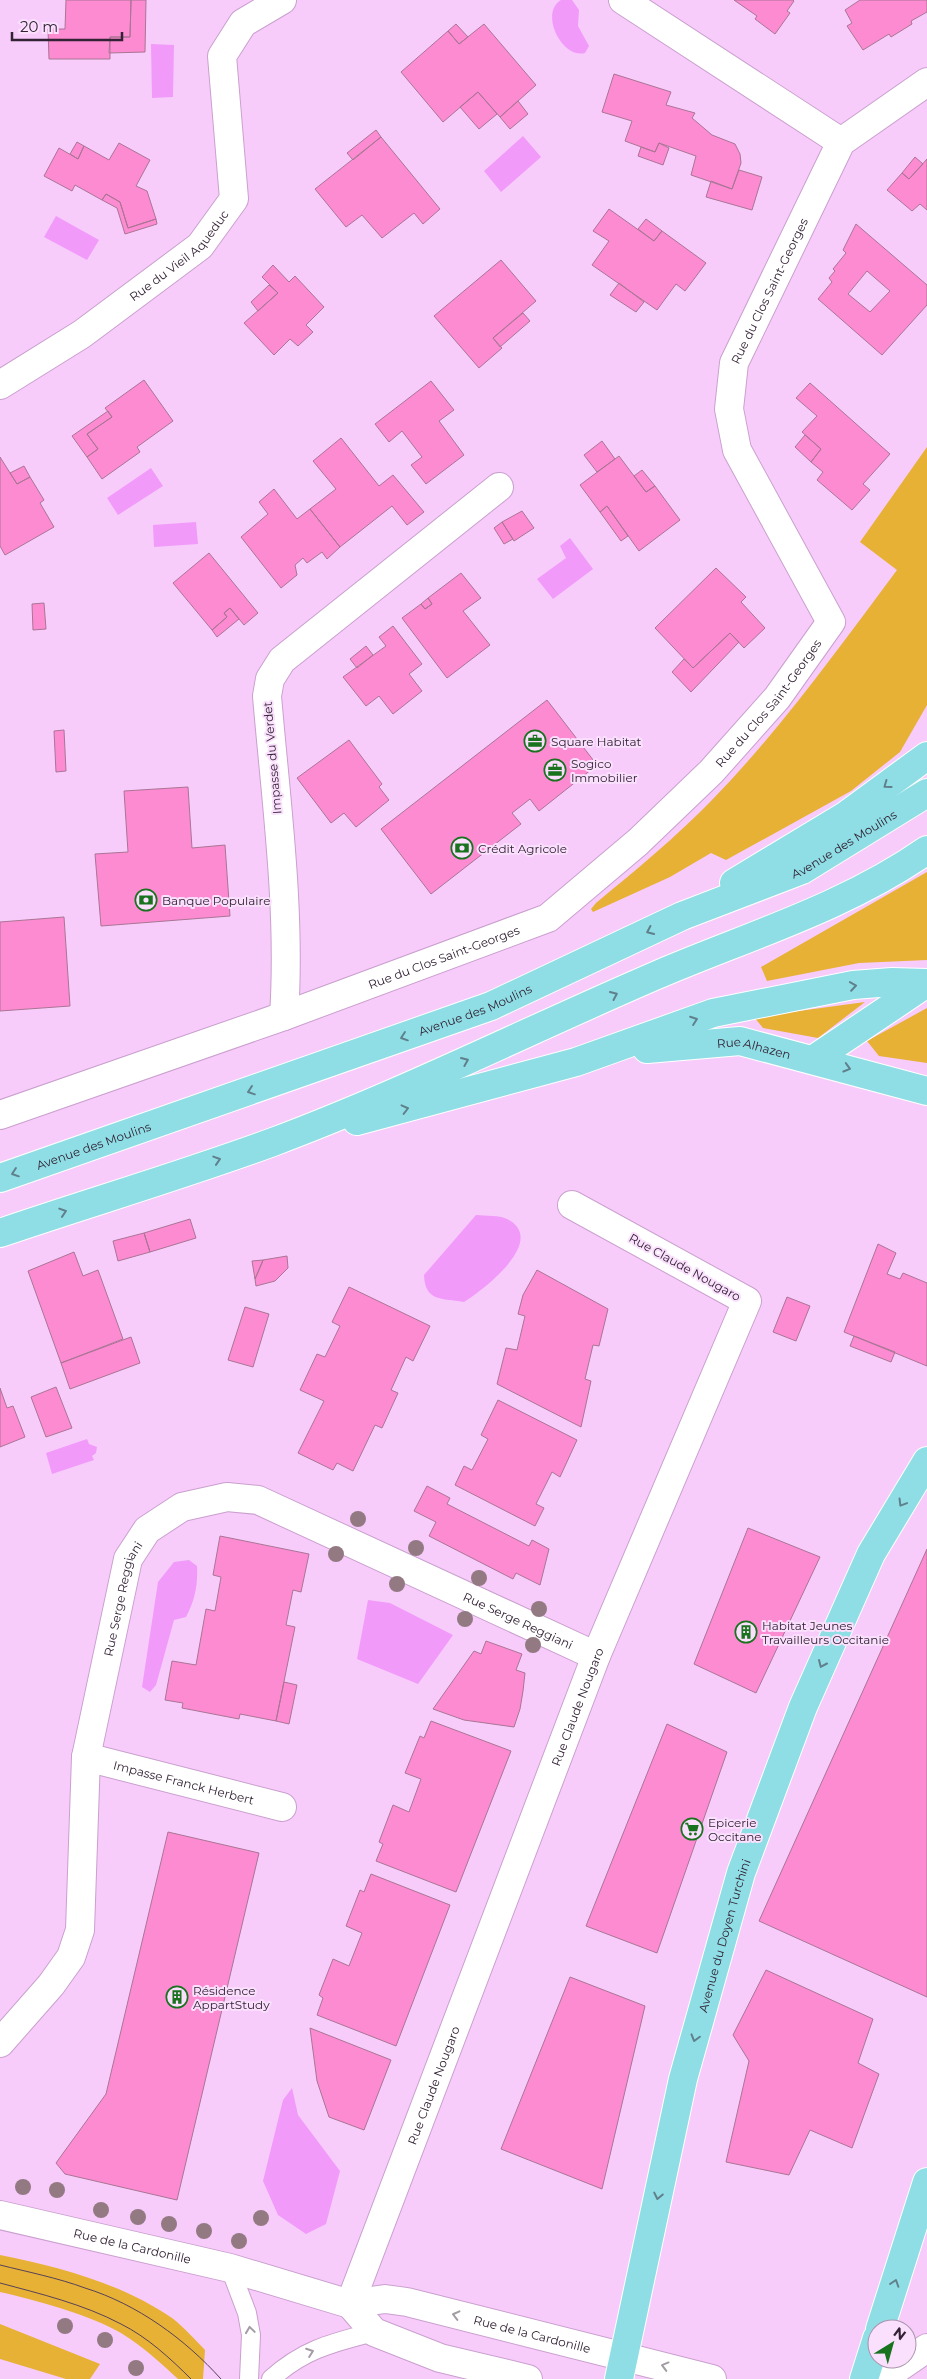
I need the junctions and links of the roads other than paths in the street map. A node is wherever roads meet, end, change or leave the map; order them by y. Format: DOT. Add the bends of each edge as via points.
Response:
graph roads {
  1 [pos="282,0"];
  2 [pos="623,0"];
  3 [pos="927,82"];
  4 [pos="841,142"];
  5 [pos="0,385"];
  6 [pos="499,487"];
  7 [pos="927,756"];
  8 [pos="927,793"];
  9 [pos="927,850"];
  10 [pos="682,916"];
  11 [pos="927,983"];
  12 [pos="284,1016"];
  13 [pos="814,1059"];
  14 [pos="576,1062"];
  15 [pos="927,1091"];
  16 [pos="0,1115"];
  17 [pos="273,1142"];
  18 [pos="0,1178"];
  19 [pos="572,1205"];
  20 [pos="0,1233"];
  21 [pos="927,1461"];
  22 [pos="596,1656"];
  23 [pos="86,1757"];
  24 [pos="282,1807"];
  25 [pos="0,2043"];
  26 [pos="927,2182"];
  27 [pos="0,2216"];
  28 [pos="230,2268"];
  29 [pos="350,2304"];
  30 [pos="883,2319"];
  31 [pos="374,2332"];
  32 [pos="927,2348"];
  33 [pos="621,2367"];
  34 [pos="249,2379"];
  35 [pos="271,2379"];
  36 [pos="528,2379"];
  37 [pos="712,2379"];
  38 [pos="882,2379"];
  1 -- 5 [label="street, Rue du Vieil Aqueduc" via="243,23 222,56 234,199 200,246 82,334"];
  2 -- 4 [label="street"];
  3 -- 4 [label="street"];
  4 -- 12 [label="street, Rue du Clos Saint-Georges" via="734,363 729,409 737,450 830,622 778,698 711,772 638,842 548,918"];
  6 -- 12 [label="street, Impasse du Verdet" via="282,660 270,679 267,696 287,973"];
  7 -- 10 [label="main road, one-way" via="845,816"];
  8 -- 10 [label="main road, Avenue des Moulins" via="802,870"];
  17 -- 9 [label="main road, one-way" via="470,1060 659,974 800,920 907,864"];
  10 -- 18 [label="main road, Avenue des Moulins, one-way" via="491,1006"];
  11 -- 13 [label="main road"];
  14 -- 11 [label="main road, one-way" via="713,1013 853,985"];
  12 -- 16 [label="street, Rue du Clos Saint-Georges"];
  13 -- 14 [label="main road, Rue Alhazen" via="740,1041 660,1046"];
  13 -- 15 [label="main road, Rue Alhazen, one-way"];
  17 -- 14 [label="main road, one-way"];
  20 -- 17 [label="main road, one-way"];
  19 -- 22 [label="street, Rue Claude Nougaro" via="747,1301"];
  21 -- 33 [label="main road, Avenue du Doyen Turchini, one-way" via="871,1554 803,1706 741,1873 683,2079"];
  22 -- 23 [label="street, Rue Serge Reggiani" via="258,1500 227,1497 182,1507 147,1530 128,1559"];
  22 -- 29 [label="street, Rue Claude Nougaro"];
  23 -- 24 [label="street, Impasse Franck Herbert"];
  23 -- 25 [label="street, Rue Serge Reggiani" via="80,1930 71,1957"];
  30 -- 26 [label="main road, one-way"];
  27 -- 28 [label="street, Rue de la Cardonille"];
  28 -- 29 [label="street, Rue de la Cardonille"];
  34 -- 28 [label="lane, one-way" via="251,2336 247,2313"];
  29 -- 31 [label="street"];
  33 -- 29 [label="street, Rue de la Cardonille, one-way" via="408,2302 385,2299"];
  35 -- 31 [label="lane, one-way" via="300,2356 338,2341"];
  31 -- 36 [label="street" via="440,2358"];
  32 -- 38 [label="street"];
  37 -- 33 [label="street, Rue de la Cardonille, one-way"];
}
